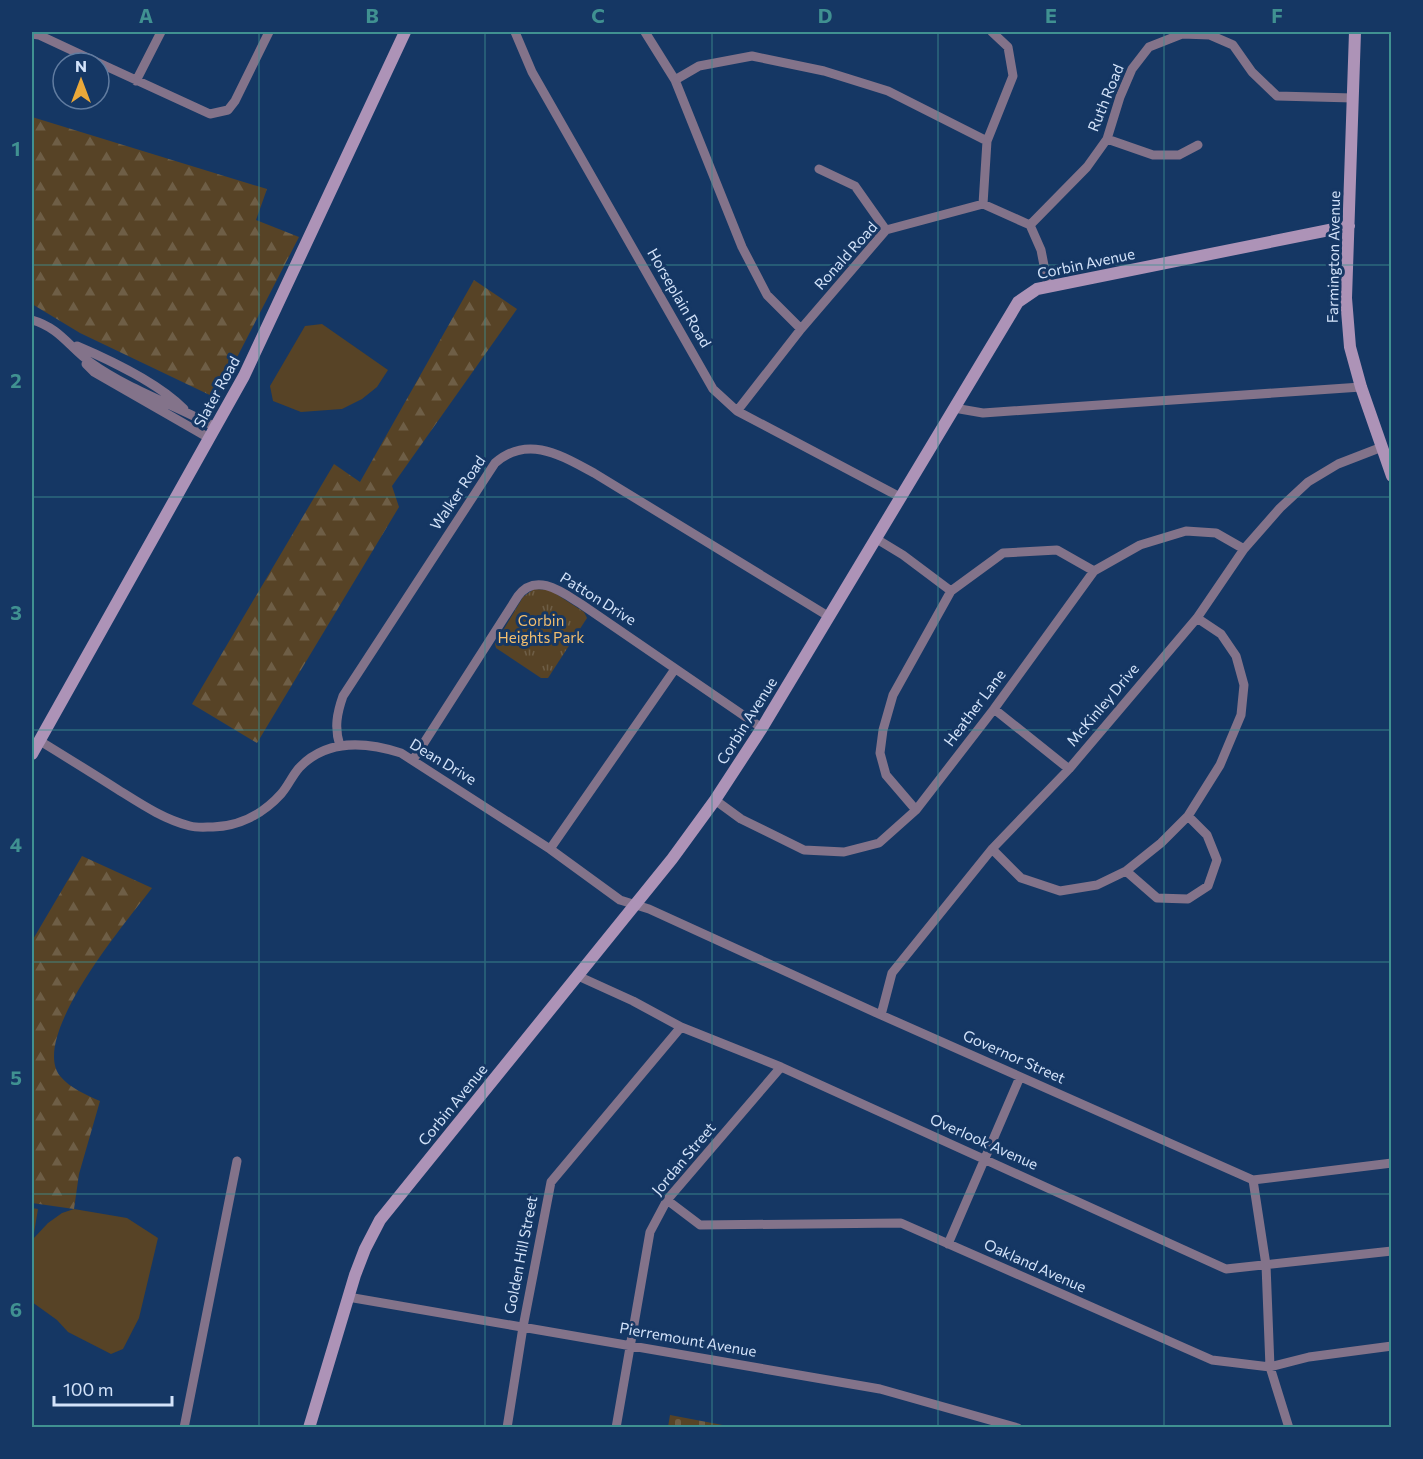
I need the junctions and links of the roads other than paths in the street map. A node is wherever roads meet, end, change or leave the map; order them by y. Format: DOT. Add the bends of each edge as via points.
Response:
graph roads {
  1 [pos="161,32"];
  2 [pos="269,32"];
  3 [pos="405,32"];
  4 [pos="515,32"];
  5 [pos="645,32"];
  6 [pos="992,32"];
  7 [pos="1355,32"];
  8 [pos="32,34"];
  9 [pos="73,51"];
  10 [pos="111,69"];
  11 [pos="675,80"];
  12 [pos="136,81"];
  13 [pos="1353,98"];
  14 [pos="1107,138"];
  15 [pos="987,141"];
  16 [pos="1198,145"];
  17 [pos="819,169"];
  18 [pos="983,204"];
  19 [pos="1030,225"];
  20 [pos="1349,226"];
  21 [pos="886,230"];
  22 [pos="1048,286"];
  23 [pos="32,320"];
  24 [pos="801,329"];
  25 [pos="70,343"];
  26 [pos="1361,387"];
  27 [pos="954,408"];
  28 [pos="737,411"];
  29 [pos="212,433"];
  30 [pos="1386,452"];
  31 [pos="1392,476"];
  32 [pos="900,497"];
  33 [pos="875,538"];
  34 [pos="1244,549"];
  35 [pos="1094,571"];
  36 [pos="951,591"];
  37 [pos="828,616"];
  38 [pos="1197,618"];
  39 [pos="675,669"];
  40 [pos="994,709"];
  41 [pos="762,728"];
  42 [pos="40,741"];
  43 [pos="340,746"];
  44 [pos="32,754"];
  45 [pos="413,760"];
  46 [pos="1069,769"];
  47 [pos="715,800"];
  48 [pos="916,810"];
  49 [pos="1188,816"];
  50 [pos="550,849"];
  51 [pos="992,849"];
  52 [pos="1126,871"];
  53 [pos="635,905"];
  54 [pos="578,976"];
  55 [pos="881,1015"];
  56 [pos="681,1027"];
  57 [pos="781,1067"];
  58 [pos="1020,1077"];
  59 [pos="985,1158"];
  60 [pos="237,1161"];
  61 [pos="1392,1162"];
  62 [pos="1253,1180"];
  63 [pos="667,1200"];
  64 [pos="948,1244"];
  65 [pos="1392,1251"];
  66 [pos="1266,1265"];
  67 [pos="348,1298"];
  68 [pos="523,1327"];
  69 [pos="629,1344"];
  70 [pos="1392,1346"];
  71 [pos="1270,1367"];
  72 [pos="184,1428"];
  73 [pos="309,1428"];
  74 [pos="507,1428"];
  75 [pos="616,1428"];
  76 [pos="1018,1428"];
  77 [pos="1289,1428"];
  1 -- 12 [label="street"];
  2 -- 12 [label="street" via="228,110 210,114"];
  3 -- 29 [label="main road, Slater Road" via="244,376"];
  4 -- 28 [label="street, Horseplain Road" via="532,72 712,389"];
  5 -- 11 [label="street"];
  6 -- 15 [label="street" via="1008,47 1013,76"];
  7 -- 13 [label="main road, Farmington Avenue"];
  8 -- 9 [label="street"];
  10 -- 12 [label="street"];
  11 -- 15 [label="street" via="699,66 752,56 824,71 888,91"];
  11 -- 24 [label="street" via="742,247 767,295"];
  13 -- 14 [label="street, Ruth Road" via="1277,96 1252,72 1233,45 1210,35 1182,34 1149,47 1132,69"];
  13 -- 20 [label="main road, Farmington Avenue"];
  14 -- 16 [label="street" via="1153,155 1179,155"];
  14 -- 19 [label="street, Ruth Road" via="1087,167"];
  15 -- 18 [label="street"];
  17 -- 21 [label="street" via="855,186"];
  18 -- 19 [label="street"];
  18 -- 21 [label="street, Ronald Road"];
  19 -- 22 [label="street" via="1041,250"];
  20 -- 22 [label="main road, Corbin Avenue"];
  20 -- 26 [label="main road, Farmington Avenue" via="1348,327"];
  21 -- 24 [label="street, Ronald Road"];
  22 -- 27 [label="main road, Corbin Avenue" via="1029,292 1018,302"];
  23 -- 25 [label="street" via="46,324"];
  24 -- 28 [label="street, Ronald Road"];
  25 -- 29 [label="street" via="91,363 159,402 186,412"];
  25 -- 29 [label="street" via="94,372"];
  26 -- 27 [label="street" via="983,413"];
  26 -- 30 [label="main road, Farmington Avenue"];
  27 -- 32 [label="main road, Corbin Avenue"];
  28 -- 32 [label="street, Horseplain Road"];
  29 -- 42 [label="main road, Slater Road"];
  30 -- 31 [label="main road, Farmington Avenue"];
  30 -- 34 [label="street, McKinley Drive" via="1338,464 1308,482"];
  32 -- 33 [label="main road, Corbin Avenue"];
  33 -- 36 [label="street"];
  33 -- 37 [label="main road, Corbin Avenue"];
  34 -- 35 [label="street, Heather Lane" via="1216,533 1186,531 1140,545"];
  34 -- 38 [label="street, McKinley Drive"];
  35 -- 36 [label="street" via="1057,550 1004,553"];
  35 -- 40 [label="street, Heather Lane"];
  36 -- 48 [label="street" via="893,695 883,730 880,753 886,775"];
  37 -- 41 [label="main road, Corbin Avenue"];
  37 -- 43 [label="street, Walker Road" via="556,453 520,451 495,463 343,696 336,716"];
  38 -- 46 [label="street, McKinley Drive"];
  38 -- 49 [label="street" via="1221,634 1236,656 1244,685 1240,715 1220,765"];
  39 -- 41 [label="street, Patton Drive"];
  39 -- 45 [label="street, Patton Drive" via="564,593 543,585 529,586 518,596"];
  39 -- 50 [label="street"];
  40 -- 46 [label="street"];
  40 -- 48 [label="street, Heather Lane"];
  41 -- 47 [label="main road, Corbin Avenue"];
  42 -- 43 [label="street, Dean Drive" via="159,815 192,827 227,826 252,818 280,795 305,763"];
  42 -- 44 [label="main road, Slater Road"];
  43 -- 45 [label="street, Dean Drive" via="377,746"];
  45 -- 50 [label="street, Dean Drive"];
  46 -- 51 [label="street, McKinley Drive"];
  47 -- 48 [label="street, Heather Lane" via="741,819 804,850 844,852 879,843"];
  47 -- 53 [label="main road, Corbin Avenue"];
  49 -- 52 [label="street"];
  49 -- 52 [label="street" via="1208,835 1217,860 1208,886 1188,899 1156,898"];
  50 -- 53 [label="street, Dean Drive" via="620,900"];
  51 -- 52 [label="street" via="1021,878 1060,891 1097,885"];
  51 -- 55 [label="street, McKinley Drive" via="892,973"];
  53 -- 54 [label="main road, Corbin Avenue"];
  53 -- 55 [label="street, Governor Street"];
  54 -- 56 [label="street, Overlook Avenue"];
  54 -- 67 [label="main road, Corbin Avenue" via="390,1206 365,1249"];
  55 -- 58 [label="street, Governor Street"];
  56 -- 57 [label="street, Overlook Avenue"];
  56 -- 68 [label="street, Golden Hill Street" via="551,1182"];
  57 -- 59 [label="street, Overlook Avenue"];
  57 -- 63 [label="street, Jordan Street"];
  58 -- 59 [label="street"];
  58 -- 62 [label="street, Governor Street"];
  59 -- 64 [label="street"];
  59 -- 66 [label="street, Overlook Avenue" via="1226,1269"];
  60 -- 72 [label="street"];
  61 -- 62 [label="street"];
  62 -- 66 [label="street"];
  63 -- 64 [label="street, Oakland Avenue" via="700,1225 900,1223"];
  63 -- 69 [label="street, Jordan Street" via="650,1232"];
  64 -- 71 [label="street, Oakland Avenue" via="1212,1360"];
  65 -- 66 [label="street, Overlook Avenue"];
  66 -- 71 [label="street"];
  67 -- 68 [label="street, Pierremount Avenue"];
  67 -- 73 [label="main road, Corbin Avenue"];
  68 -- 69 [label="street, Pierremount Avenue"];
  68 -- 74 [label="street, Golden Hill Street"];
  69 -- 75 [label="street, Jordan Street"];
  69 -- 76 [label="street, Pierremount Avenue" via="880,1389"];
  70 -- 71 [label="street, Oakland Avenue" via="1309,1357"];
  71 -- 77 [label="street"];
}
